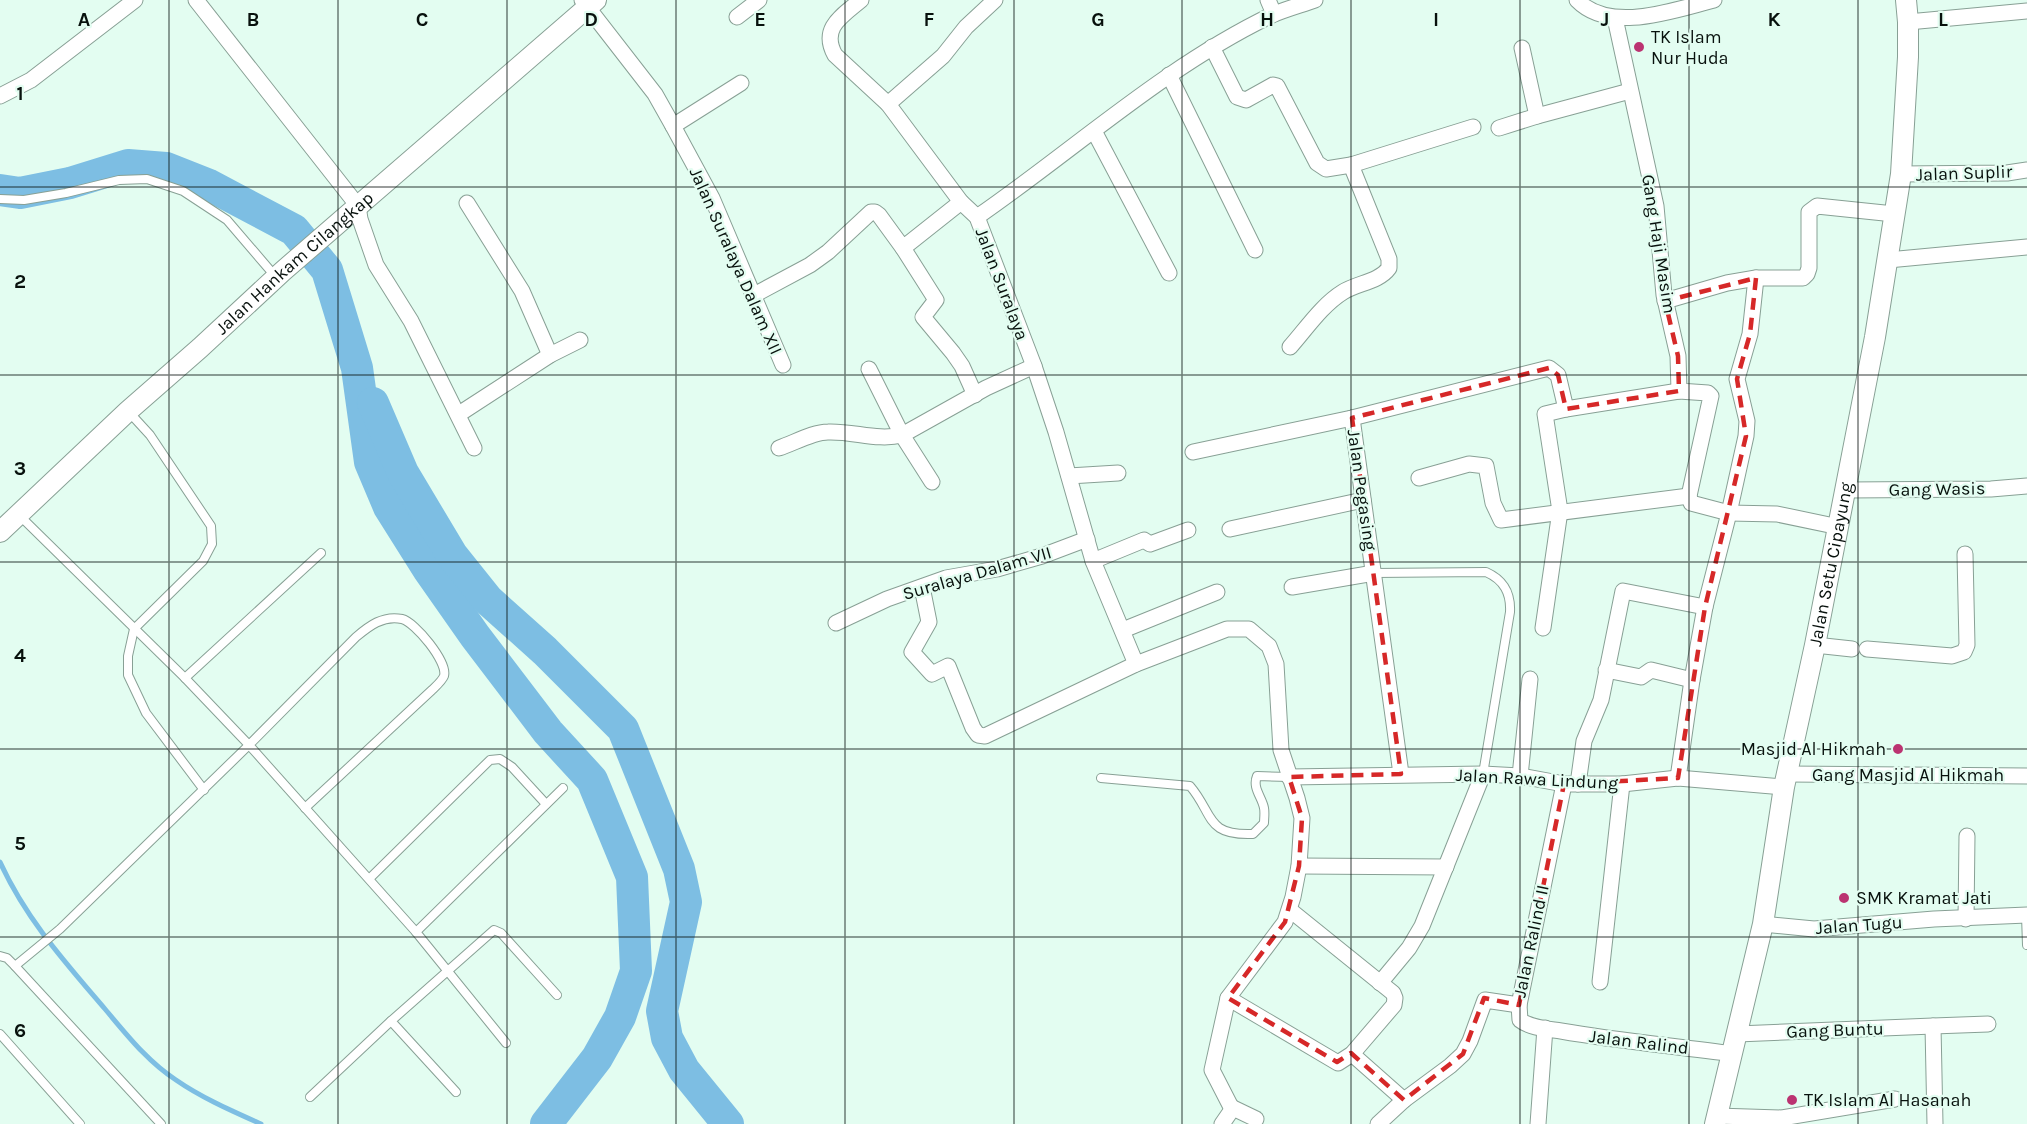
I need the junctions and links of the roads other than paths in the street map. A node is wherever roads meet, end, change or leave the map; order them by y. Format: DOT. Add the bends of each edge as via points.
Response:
graph roads {
  1 [pos="135,0"];
  2 [pos="196,0"];
  3 [pos="759,0"];
  4 [pos="861,0"];
  5 [pos="995,0"];
  6 [pos="1315,0"];
  7 [pos="1577,0"];
  8 [pos="1714,0"];
  9 [pos="1906,0"];
  10 [pos="589,2"];
  11 [pos="1271,7"];
  12 [pos="2027,11"];
  13 [pos="737,17"];
  14 [pos="1615,18"];
  15 [pos="1908,22"];
  16 [pos="1212,47"];
  17 [pos="1522,48"];
  18 [pos="1169,75"];
  19 [pos="741,83"];
  20 [pos="1630,91"];
  21 [pos="0,96"];
  22 [pos="888,105"];
  23 [pos="1537,116"];
  24 [pos="673,126"];
  25 [pos="1473,127"];
  26 [pos="1500,128"];
  27 [pos="1094,131"];
  28 [pos="1351,165"];
  29 [pos="2027,170"];
  30 [pos="1901,174"];
  31 [pos="0,199"];
  32 [pos="961,202"];
  33 [pos="467,203"];
  34 [pos="358,206"];
  35 [pos="1894,214"];
  36 [pos="977,217"];
  37 [pos="2027,246"];
  38 [pos="903,248"];
  39 [pos="1255,250"];
  40 [pos="1888,260"];
  41 [pos="1169,273"];
  42 [pos="280,274"];
  43 [pos="1756,278"];
  44 [pos="754,295"];
  45 [pos="1665,301"];
  46 [pos="580,340"];
  47 [pos="1290,347"];
  48 [pos="550,355"];
  49 [pos="783,365"];
  50 [pos="1034,366"];
  51 [pos="869,369"];
  52 [pos="1685,392"];
  53 [pos="975,395"];
  54 [pos="1566,409"];
  55 [pos="128,411"];
  56 [pos="459,414"];
  57 [pos="1352,418"];
  58 [pos="902,435"];
  59 [pos="474,448"];
  60 [pos="779,448"];
  61 [pos="1193,452"];
  62 [pos="1118,473"];
  63 [pos="1069,476"];
  64 [pos="1419,478"];
  65 [pos="932,482"];
  66 [pos="2027,486"];
  67 [pos="1847,490"];
  68 [pos="1689,496"];
  69 [pos="1363,500"];
  70 [pos="1560,511"];
  71 [pos="1729,513"];
  72 [pos="19,515"];
  73 [pos="1839,527"];
  74 [pos="1230,529"];
  75 [pos="1188,530"];
  76 [pos="0,532"];
  77 [pos="1087,539"];
  78 [pos="321,553"];
  79 [pos="1965,554"];
  80 [pos="1093,561"];
  81 [pos="1374,573"];
  82 [pos="922,587"];
  83 [pos="1292,587"];
  84 [pos="1217,592"];
  85 [pos="1705,607"];
  86 [pos="836,623"];
  87 [pos="1543,628"];
  88 [pos="134,629"];
  89 [pos="1123,630"];
  90 [pos="1815,645"];
  91 [pos="1136,664"];
  92 [pos="1606,670"];
  93 [pos="185,678"];
  94 [pos="1530,679"];
  95 [pos="1692,680"];
  96 [pos="249,745"];
  97 [pos="1401,774"];
  98 [pos="1483,774"];
  99 [pos="1520,776"];
  100 [pos="2027,776"];
  101 [pos="1289,777"];
  102 [pos="1101,778"];
  103 [pos="1678,778"];
  104 [pos="1786,780"];
  105 [pos="1571,784"];
  106 [pos="1622,784"];
  107 [pos="563,788"];
  108 [pos="204,790"];
  109 [pos="546,804"];
  110 [pos="305,808"];
  111 [pos="1967,836"];
  112 [pos="1299,866"];
  113 [pos="1446,867"];
  114 [pos="370,878"];
  115 [pos="1290,910"];
  116 [pos="2027,915"];
  117 [pos="1966,919"];
  118 [pos="1763,924"];
  119 [pos="416,932"];
  120 [pos="2027,945"];
  121 [pos="0,956"];
  122 [pos="15,966"];
  123 [pos="448,971"];
  124 [pos="1600,982"];
  125 [pos="1380,983"];
  126 [pos="557,995"];
  127 [pos="1228,998"];
  128 [pos="1519,1005"];
  129 [pos="391,1021"];
  130 [pos="1988,1024"];
  131 [pos="1933,1026"];
  132 [pos="1545,1028"];
  133 [pos="0,1034"];
  134 [pos="1737,1034"];
  135 [pos="506,1043"];
  136 [pos="1352,1054"];
  137 [pos="1732,1054"];
  138 [pos="456,1092"];
  139 [pos="310,1097"];
  140 [pos="1894,1100"];
  141 [pos="1231,1107"];
  142 [pos="1398,1112"];
  143 [pos="1256,1119"];
  144 [pos="1716,1120"];
  145 [pos="80,1124"];
  146 [pos="161,1124"];
  147 [pos="1222,1124"];
  148 [pos="1378,1124"];
  149 [pos="1538,1124"];
  150 [pos="1935,1124"];
  1 -- 21 [label="street" via="31,80"];
  2 -- 34 [label="street"];
  3 -- 13 [label="street"];
  4 -- 22 [label="street" via="835,22 829,34 830,45 835,55"];
  5 -- 22 [label="street" via="943,56"];
  6 -- 11 [label="street, Jalan Suralaya"];
  7 -- 14 [label="street" via="1594,13"];
  8 -- 14 [label="street" via="1650,15"];
  9 -- 15 [label="street, Jalan Setu Cipayung"];
  10 -- 24 [label="street, Jalan Suralaya Dalam XII" via="655,94"];
  10 -- 34 [label="street, Jalan Hankam Cilangkap"];
  11 -- 16 [label="street, Jalan Suralaya"];
  12 -- 15 [label="street"];
  14 -- 20 [label="street, Gang Haji Masim"];
  15 -- 30 [label="street, Jalan Setu Cipayung"];
  16 -- 18 [label="street, Jalan Suralaya"];
  16 -- 28 [label="street" via="1237,97 1246,100 1277,86 1317,163 1326,169"];
  17 -- 23 [label="street"];
  18 -- 27 [label="street, Jalan Suralaya"];
  18 -- 39 [label="street"];
  19 -- 24 [label="street"];
  20 -- 23 [label="street"];
  20 -- 45 [label="street, Gang Haji Masim" via="1656,206"];
  22 -- 32 [label="street"];
  23 -- 26 [label="street"];
  24 -- 44 [label="street, Jalan Suralaya Dalam XII" via="712,198"];
  25 -- 28 [label="street"];
  27 -- 36 [label="street, Jalan Suralaya"];
  27 -- 41 [label="street"];
  28 -- 47 [label="street" via="1389,259 1389,268 1332,299"];
  29 -- 30 [label="street, Jalan Suplir"];
  30 -- 35 [label="street, Jalan Setu Cipayung"];
  31 -- 42 [label="lane" via="24,200 119,180 147,179 183,191 227,220"];
  32 -- 36 [label="street"];
  32 -- 38 [label="street"];
  33 -- 48 [label="street" via="522,291"];
  34 -- 42 [label="street, Jalan Hankam Cilangkap"];
  34 -- 56 [label="street" via="376,265 411,321"];
  35 -- 40 [label="street, Jalan Setu Cipayung"];
  35 -- 43 [label="street" via="1814,207 1809,212 1807,274 1799,279"];
  36 -- 50 [label="street, Jalan Suralaya"];
  37 -- 40 [label="street"];
  38 -- 44 [label="street" via="879,215 871,212 810,265"];
  38 -- 53 [label="street" via="936,300 924,319 962,366"];
  40 -- 67 [label="street, Jalan Setu Cipayung"];
  42 -- 55 [label="street, Jalan Hankam Cilangkap"];
  43 -- 45 [label="street"];
  43 -- 71 [label="street" via="1750,334 1737,379 1747,422 1746,436"];
  44 -- 49 [label="street, Jalan Suralaya Dalam XII"];
  45 -- 52 [label="street, Gang Haji Masim"];
  46 -- 48 [label="street"];
  48 -- 56 [label="street"];
  50 -- 53 [label="street"];
  50 -- 63 [label="street, Jalan Suralaya"];
  51 -- 58 [label="street"];
  52 -- 54 [label="street"];
  52 -- 68 [label="street" via="1712,396"];
  53 -- 58 [label="street"];
  54 -- 57 [label="street, Jalan Pegasing" via="1558,375 1549,368"];
  54 -- 70 [label="street" via="1545,414"];
  55 -- 72 [label="street, Jalan Hankam Cilangkap"];
  55 -- 88 [label="lane" via="150,435 201,509 211,526 212,544 203,561"];
  56 -- 59 [label="street"];
  57 -- 61 [label="street"];
  57 -- 69 [label="street, Jalan Pegasing"];
  58 -- 60 [label="street" via="868,437 824,432"];
  58 -- 65 [label="street"];
  62 -- 63 [label="street"];
  63 -- 77 [label="street, Jalan Suralaya"];
  64 -- 70 [label="street" via="1469,464 1485,466 1501,520"];
  66 -- 67 [label="street, Gang Wasis"];
  67 -- 73 [label="street, Jalan Setu Cipayung"];
  68 -- 70 [label="street"];
  68 -- 71 [label="street" via="1691,503"];
  69 -- 74 [label="street"];
  69 -- 81 [label="street, Jalan Pegasing"];
  70 -- 87 [label="street"];
  71 -- 73 [label="street" via="1777,514"];
  71 -- 85 [label="street"];
  72 -- 76 [label="street, Jalan Hankam Cilangkap"];
  72 -- 88 [label="lane"];
  73 -- 90 [label="street, Jalan Setu Cipayung"];
  75 -- 80 [label="street" via="1150,544 1144,540"];
  77 -- 80 [label="street, Jalan Suralaya"];
  77 -- 82 [label="street, Suralaya Dalam VII" via="1042,556"];
  78 -- 93 [label="lane"];
  79 -- 90 [label="street" via="1964,652 1952,657"];
  80 -- 89 [label="street, Jalan Suralaya"];
  81 -- 83 [label="street"];
  81 -- 97 [label="street, Jalan Pegasing"];
  81 -- 98 [label="lane" via="1486,572 1499,580 1509,594 1510,612"];
  82 -- 86 [label="street, Suralaya Dalam VII"];
  82 -- 91 [label="street" via="928,622 912,652 932,674 948,666 978,735 985,736"];
  84 -- 89 [label="street"];
  85 -- 92 [label="street, Jalan Ralind II" via="1623,591"];
  85 -- 95 [label="street"];
  88 -- 93 [label="lane"];
  88 -- 108 [label="lane" via="128,675 134,692"];
  89 -- 91 [label="street, Jalan Suralaya"];
  90 -- 104 [label="street, Jalan Setu Cipayung"];
  91 -- 101 [label="street" via="1227,629 1249,629 1269,646 1276,664 1281,750"];
  92 -- 95 [label="street" via="1641,677 1651,669"];
  92 -- 105 [label="street, Jalan Ralind II" via="1601,700"];
  93 -- 96 [label="lane"];
  94 -- 99 [label="street"];
  95 -- 103 [label="street"];
  96 -- 108 [label="lane"];
  96 -- 110 [label="lane"];
  96 -- 110 [label="lane" via="375,622 400,618 413,624 444,664 444,675"];
  97 -- 98 [label="street, Jalan Rawa Lindung"];
  97 -- 101 [label="street, Jalan Rawa Lindung"];
  98 -- 99 [label="street, Jalan Rawa Lindung"];
  98 -- 113 [label="street"];
  99 -- 105 [label="street, Jalan Rawa Lindung"];
  100 -- 104 [label="street, Gang Masjid Al Hikmah"];
  101 -- 102 [label="lane" via="1255,779 1264,809 1263,823 1252,834 1223,831 1215,826 1190,786"];
  101 -- 112 [label="street" via="1302,818"];
  103 -- 104 [label="street, Jalan Rawa Lindung"];
  103 -- 106 [label="street, Jalan Rawa Lindung"];
  104 -- 118 [label="street, Jalan Setu Cipayung"];
  105 -- 106 [label="street, Jalan Rawa Lindung"];
  105 -- 128 [label="street, Jalan Ralind II"];
  106 -- 124 [label="street"];
  107 -- 109 [label="lane"];
  108 -- 122 [label="lane" via="60,929"];
  109 -- 114 [label="lane" via="512,767 500,759 490,760"];
  109 -- 119 [label="lane"];
  110 -- 114 [label="lane"];
  111 -- 117 [label="street"];
  112 -- 113 [label="street"];
  112 -- 115 [label="street"];
  113 -- 125 [label="street" via="1418,933"];
  114 -- 119 [label="lane"];
  115 -- 125 [label="street"];
  115 -- 127 [label="street"];
  116 -- 117 [label="street, Jalan Tugu"];
  116 -- 120 [label="lane"];
  117 -- 118 [label="street, Jalan Tugu" via="1814,928"];
  118 -- 134 [label="street, Jalan Setu Cipayung"];
  119 -- 123 [label="lane"];
  121 -- 122 [label="lane"];
  122 -- 146 [label="lane"];
  123 -- 126 [label="lane" via="498,930"];
  123 -- 129 [label="lane"];
  123 -- 135 [label="lane"];
  125 -- 136 [label="street" via="1393,993 1394,1005"];
  127 -- 136 [label="street" via="1337,1062"];
  127 -- 141 [label="street" via="1212,1070"];
  128 -- 132 [label="street, Jalan Ralind" via="1520,1020"];
  128 -- 142 [label="street, Jalan Ralind II" via="1485,1000 1463,1054"];
  129 -- 138 [label="lane"];
  129 -- 139 [label="lane"];
  130 -- 131 [label="street, Gang Buntu"];
  131 -- 134 [label="street, Gang Buntu"];
  131 -- 150 [label="street"];
  132 -- 137 [label="street, Jalan Ralind"];
  132 -- 149 [label="street"];
  133 -- 145 [label="lane"];
  134 -- 137 [label="street, Jalan Setu Cipayung"];
  136 -- 142 [label="street"];
  137 -- 144 [label="street, Jalan Setu Cipayung"];
  140 -- 144 [label="street" via="1782,1118"];
  141 -- 143 [label="street"];
  141 -- 147 [label="street"];
  142 -- 148 [label="street, Jalan Ralind II"];
}
